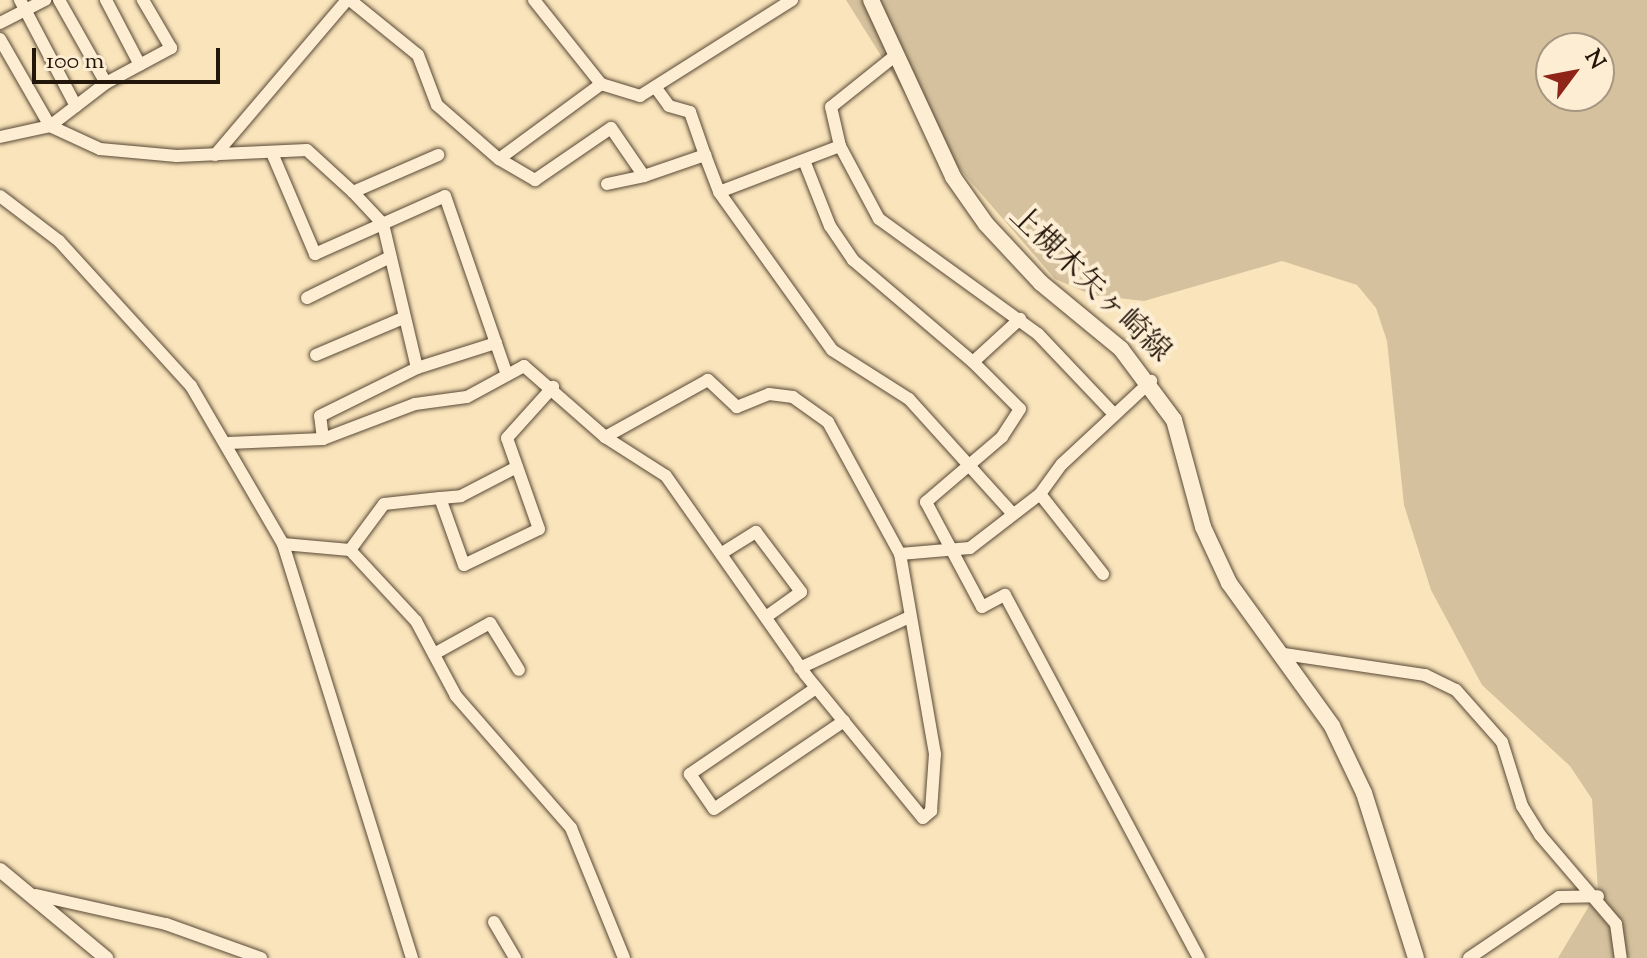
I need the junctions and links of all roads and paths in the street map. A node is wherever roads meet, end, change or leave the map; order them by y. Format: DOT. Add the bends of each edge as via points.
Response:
graph roads {
  1 [pos="45,0"];
  2 [pos="59,0"];
  3 [pos="106,0"];
  4 [pos="143,0"];
  5 [pos="349,0"];
  6 [pos="534,0"];
  7 [pos="792,0"];
  8 [pos="871,0"];
  9 [pos="22,5"];
  10 [pos="0,23"];
  11 [pos="0,39"];
  12 [pos="896,55"];
  13 [pos="140,65"];
  14 [pos="106,83"];
  15 [pos="601,84"];
  16 [pos="656,88"];
  17 [pos="76,106"];
  18 [pos="50,126"];
  19 [pos="0,137"];
  20 [pos="840,146"];
  21 [pos="272,153"];
  22 [pos="215,155"];
  23 [pos="438,155"];
  24 [pos="705,155"];
  25 [pos="499,159"];
  26 [pos="805,163"];
  27 [pos="644,176"];
  28 [pos="607,184"];
  29 [pos="353,192"];
  30 [pos="719,192"];
  31 [pos="0,196"];
  32 [pos="383,224"];
  33 [pos="390,257"];
  34 [pos="307,298"];
  35 [pos="403,318"];
  36 [pos="1020,319"];
  37 [pos="496,343"];
  38 [pos="316,355"];
  39 [pos="973,362"];
  40 [pos="417,368"];
  41 [pos="507,375"];
  42 [pos="1151,381"];
  43 [pos="553,387"];
  44 [pos="1113,413"];
  45 [pos="605,437"];
  46 [pos="323,439"];
  47 [pos="228,443"];
  48 [pos="517,467"];
  49 [pos="969,467"];
  50 [pos="1040,494"];
  51 [pos="440,498"];
  52 [pos="1012,513"];
  53 [pos="283,544"];
  54 [pos="350,550"];
  55 [pos="950,551"];
  56 [pos="722,553"];
  57 [pos="900,554"];
  58 [pos="1103,574"];
  59 [pos="766,617"];
  60 [pos="907,618"];
  61 [pos="434,654"];
  62 [pos="1284,654"];
  63 [pos="800,668"];
  64 [pos="519,670"];
  65 [pos="816,688"];
  66 [pos="844,721"];
  67 [pos="0,870"];
  68 [pos="36,895"];
  69 [pos="1598,896"];
  70 [pos="494,922"];
  71 [pos="623,954"];
  72 [pos="106,958"];
  73 [pos="261,958"];
  74 [pos="412,958"];
  75 [pos="515,958"];
  76 [pos="609,958"];
  77 [pos="1199,958"];
  78 [pos="1416,958"];
  79 [pos="1469,958"];
  80 [pos="1621,958"];
  1 -- 9 [label="street"];
  2 -- 14 [label="street"];
  3 -- 13 [label="street"];
  4 -- 13 [label="street" via="171,48"];
  5 -- 22 [label="street"];
  5 -- 25 [label="street" via="418,55 437,105"];
  6 -- 15 [label="street"];
  7 -- 16 [label="street"];
  8 -- 12 [label="main road, 上槻木矢ヶ崎線"];
  9 -- 10 [label="street"];
  9 -- 17 [label="street"];
  11 -- 18 [label="street"];
  12 -- 20 [label="street" via="831,107"];
  12 -- 42 [label="main road, 上槻木矢ヶ崎線" via="953,177 986,224"];
  13 -- 14 [label="street"];
  14 -- 17 [label="street"];
  15 -- 16 [label="street" via="640,96"];
  15 -- 25 [label="street"];
  16 -- 24 [label="street" via="669,106 690,112"];
  17 -- 18 [label="street"];
  18 -- 19 [label="street"];
  18 -- 22 [label="street" via="125,153"];
  20 -- 26 [label="street"];
  20 -- 36 [label="street" via="879,219"];
  21 -- 22 [label="street"];
  21 -- 29 [label="street" via="307,150"];
  21 -- 32 [label="street" via="315,254"];
  23 -- 29 [label="street"];
  24 -- 27 [label="street"];
  24 -- 30 [label="street"];
  25 -- 27 [label="street" via="535,180 611,128"];
  26 -- 30 [label="street"];
  26 -- 39 [label="street" via="830,226 853,260"];
  27 -- 28 [label="street"];
  29 -- 32 [label="street"];
  30 -- 49 [label="street" via="832,350 909,399"];
  31 -- 47 [label="street" via="118,300"];
  32 -- 33 [label="street"];
  32 -- 37 [label="street" via="445,196"];
  33 -- 34 [label="street"];
  33 -- 35 [label="street"];
  35 -- 38 [label="street"];
  35 -- 40 [label="street"];
  36 -- 39 [label="street"];
  36 -- 44 [label="street"];
  37 -- 40 [label="street"];
  37 -- 41 [label="street"];
  39 -- 49 [label="street" via="1020,409"];
  40 -- 46 [label="street" via="320,416"];
  41 -- 43 [label="street" via="524,366"];
  41 -- 46 [label="street" via="467,397 415,404"];
  42 -- 44 [label="street"];
  42 -- 62 [label="main road, 上槻木矢ヶ崎線" via="1174,420 1203,527 1229,583"];
  43 -- 45 [label="street"];
  43 -- 48 [label="street" via="507,438"];
  44 -- 50 [label="street"];
  45 -- 56 [label="street" via="666,476"];
  45 -- 57 [label="street" via="708,380 737,407 769,394 793,397 828,422"];
  46 -- 47 [label="street"];
  47 -- 53 [label="street"];
  48 -- 51 [label="street" via="461,496"];
  48 -- 51 [label="street" via="539,529 464,565"];
  49 -- 52 [label="street"];
  49 -- 55 [label="street" via="926,502"];
  50 -- 52 [label="street"];
  50 -- 58 [label="street"];
  51 -- 54 [label="street" via="384,504"];
  52 -- 55 [label="street" via="970,548"];
  53 -- 54 [label="street"];
  53 -- 74 [label="street"];
  54 -- 61 [label="street" via="416,621"];
  55 -- 57 [label="street"];
  55 -- 77 [label="street" via="982,607 1005,595"];
  56 -- 59 [label="street"];
  56 -- 59 [label="street" via="756,532 801,592"];
  57 -- 60 [label="street"];
  59 -- 63 [label="street"];
  60 -- 63 [label="street"];
  60 -- 66 [label="street" via="935,754 931,811 923,818"];
  61 -- 64 [label="street" via="490,623"];
  61 -- 71 [label="street" via="456,696 571,828"];
  62 -- 69 [label="street" via="1425,675 1456,690 1502,742 1522,806 1540,835"];
  62 -- 78 [label="main road, 上槻木矢ヶ崎線" via="1364,793"];
  63 -- 65 [label="street"];
  65 -- 66 [label="street"];
  65 -- 66 [label="street" via="690,774 714,809"];
  67 -- 68 [label="street"];
  68 -- 72 [label="street"];
  68 -- 73 [label="street" via="166,924"];
  69 -- 79 [label="street" via="1559,897"];
  69 -- 80 [label="street" via="1616,924"];
  70 -- 75 [label="street"];
  71 -- 76 [label="street"];
}
